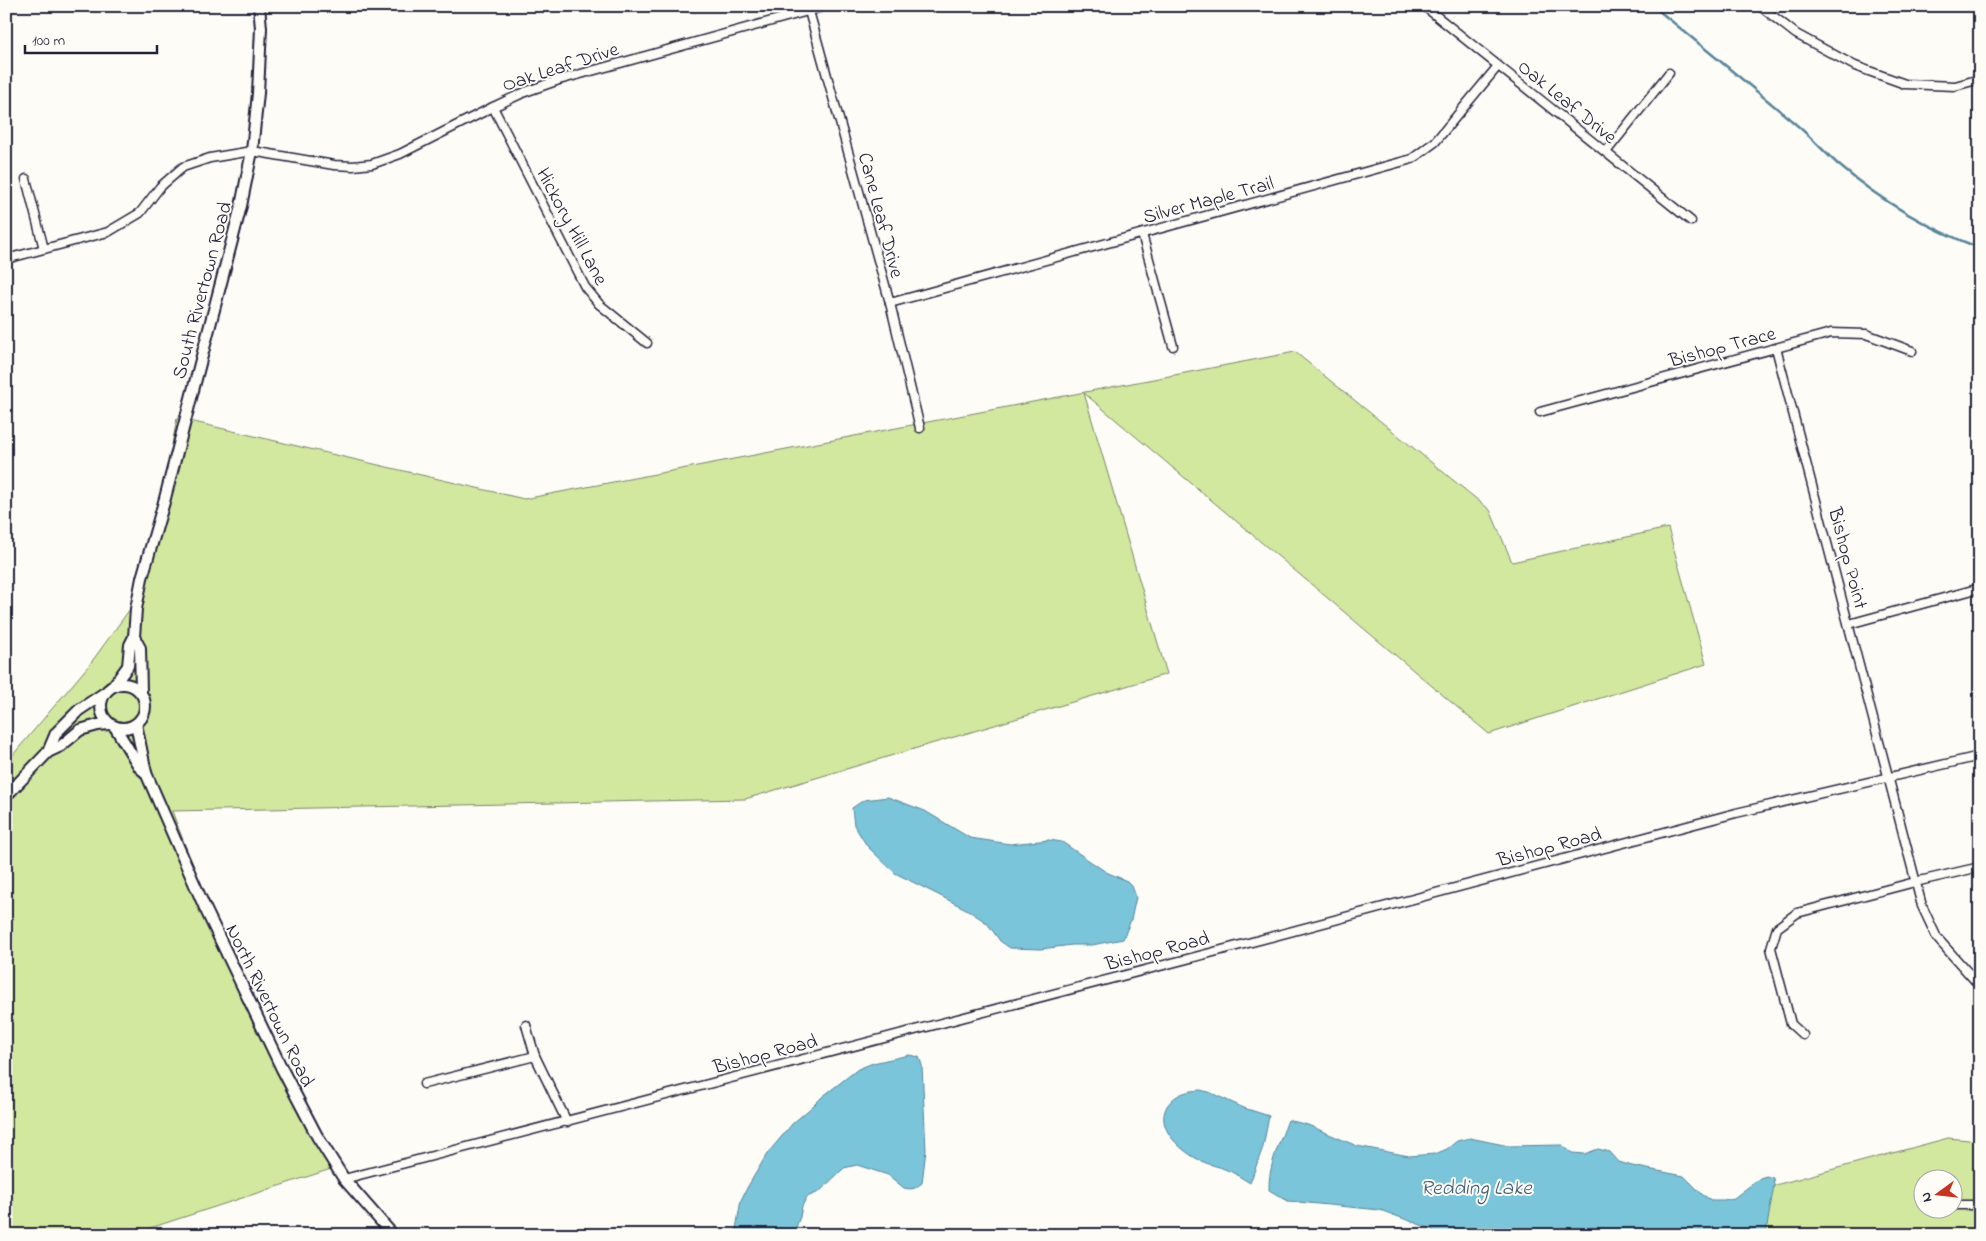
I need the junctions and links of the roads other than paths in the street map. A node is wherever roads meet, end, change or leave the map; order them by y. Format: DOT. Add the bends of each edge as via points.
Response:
graph roads {
  1 [pos="259,6"];
  2 [pos="826,6"];
  3 [pos="1424,6"];
  4 [pos="1760,6"];
  5 [pos="809,11"];
  6 [pos="1498,66"];
  7 [pos="1670,73"];
  8 [pos="1980,79"];
  9 [pos="493,106"];
  10 [pos="252,151"];
  11 [pos="1606,152"];
  12 [pos="26,179"];
  13 [pos="1692,221"];
  14 [pos="1142,234"];
  15 [pos="44,249"];
  16 [pos="6,259"];
  17 [pos="890,303"];
  18 [pos="647,343"];
  19 [pos="1173,346"];
  20 [pos="1776,348"];
  21 [pos="1912,351"];
  22 [pos="1540,412"];
  23 [pos="920,428"];
  24 [pos="1980,588"];
  25 [pos="1849,624"];
  26 [pos="134,637"];
  27 [pos="114,684"];
  28 [pos="141,692"];
  29 [pos="103,694"];
  30 [pos="136,724"];
  31 [pos="112,725"];
  32 [pos="48,752"];
  33 [pos="1980,756"];
  34 [pos="146,773"];
  35 [pos="1889,776"];
  36 [pos="6,796"];
  37 [pos="1980,867"];
  38 [pos="1915,882"];
  39 [pos="1980,986"];
  40 [pos="526,1025"];
  41 [pos="1803,1035"];
  42 [pos="535,1056"];
  43 [pos="424,1084"];
  44 [pos="567,1122"];
  45 [pos="344,1179"];
  46 [pos="1964,1205"];
  47 [pos="1980,1205"];
  48 [pos="393,1235"];
  1 -- 10 [label="main road, South Rivertown Road" via="259,86"];
  2 -- 5 [label="street, Oak Leaf Drive"];
  3 -- 6 [label="street, Oak Leaf Drive"];
  4 -- 8 [label="street" via="1796,34 1854,66 1904,84 1955,86"];
  5 -- 9 [label="street, Oak Leaf Drive" via="559,80"];
  5 -- 17 [label="street, Cane Leaf Drive"];
  6 -- 11 [label="street, Oak Leaf Drive"];
  6 -- 14 [label="street, Silver Maple Trail" via="1435,142 1412,159"];
  7 -- 11 [label="street"];
  9 -- 10 [label="street, Oak Leaf Drive" via="400,154 372,164 334,165"];
  9 -- 18 [label="street, Hickory Hill Lane" via="585,287 599,304"];
  10 -- 15 [label="street, Oak Leaf Drive" via="183,166 160,187 140,213 108,232"];
  10 -- 26 [label="main road, South Rivertown Road" via="212,323 142,578"];
  11 -- 13 [label="street, Oak Leaf Drive"];
  12 -- 15 [label="street"];
  14 -- 17 [label="street, Silver Maple Trail"];
  14 -- 19 [label="street"];
  15 -- 16 [label="street, Oak Leaf Drive"];
  17 -- 23 [label="street, Cane Leaf Drive"];
  20 -- 21 [label="street, Bishop Trace" via="1831,333 1866,334"];
  20 -- 22 [label="street, Bishop Trace"];
  20 -- 25 [label="street, Bishop Point"];
  24 -- 25 [label="street"];
  25 -- 35 [label="street, Bishop Point"];
  26 -- 27 [label="main road" via="128,666"];
  26 -- 28 [label="main road" via="140,648"];
  27 -- 28 [label="main road" via="129,684"];
  27 -- 29 [label="main road"];
  28 -- 30 [label="main road" via="145,705"];
  29 -- 31 [label="main road" via="100,706 104,719"];
  29 -- 32 [label="main road" via="79,710 56,733"];
  30 -- 31 [label="main road" via="122,728"];
  30 -- 34 [label="main road, North Rivertown Road"];
  31 -- 32 [label="main road" via="80,730"];
  31 -- 34 [label="main road, North Rivertown Road"];
  32 -- 36 [label="main road"];
  33 -- 35 [label="street, Bishop Road"];
  34 -- 45 [label="main road, North Rivertown Road" via="204,906 282,1069"];
  35 -- 38 [label="street, Bishop Point"];
  35 -- 44 [label="street, Bishop Road" via="1736,813"];
  37 -- 38 [label="street"];
  38 -- 39 [label="street, Bishop Point" via="1922,906 1938,938"];
  38 -- 41 [label="street" via="1797,913 1777,928 1771,948 1791,1024"];
  40 -- 42 [label="street"];
  42 -- 43 [label="street"];
  42 -- 44 [label="street"];
  44 -- 45 [label="street, Bishop Road"];
  45 -- 48 [label="main road, North Rivertown Road"];
  46 -- 47 [label="street"];
}
